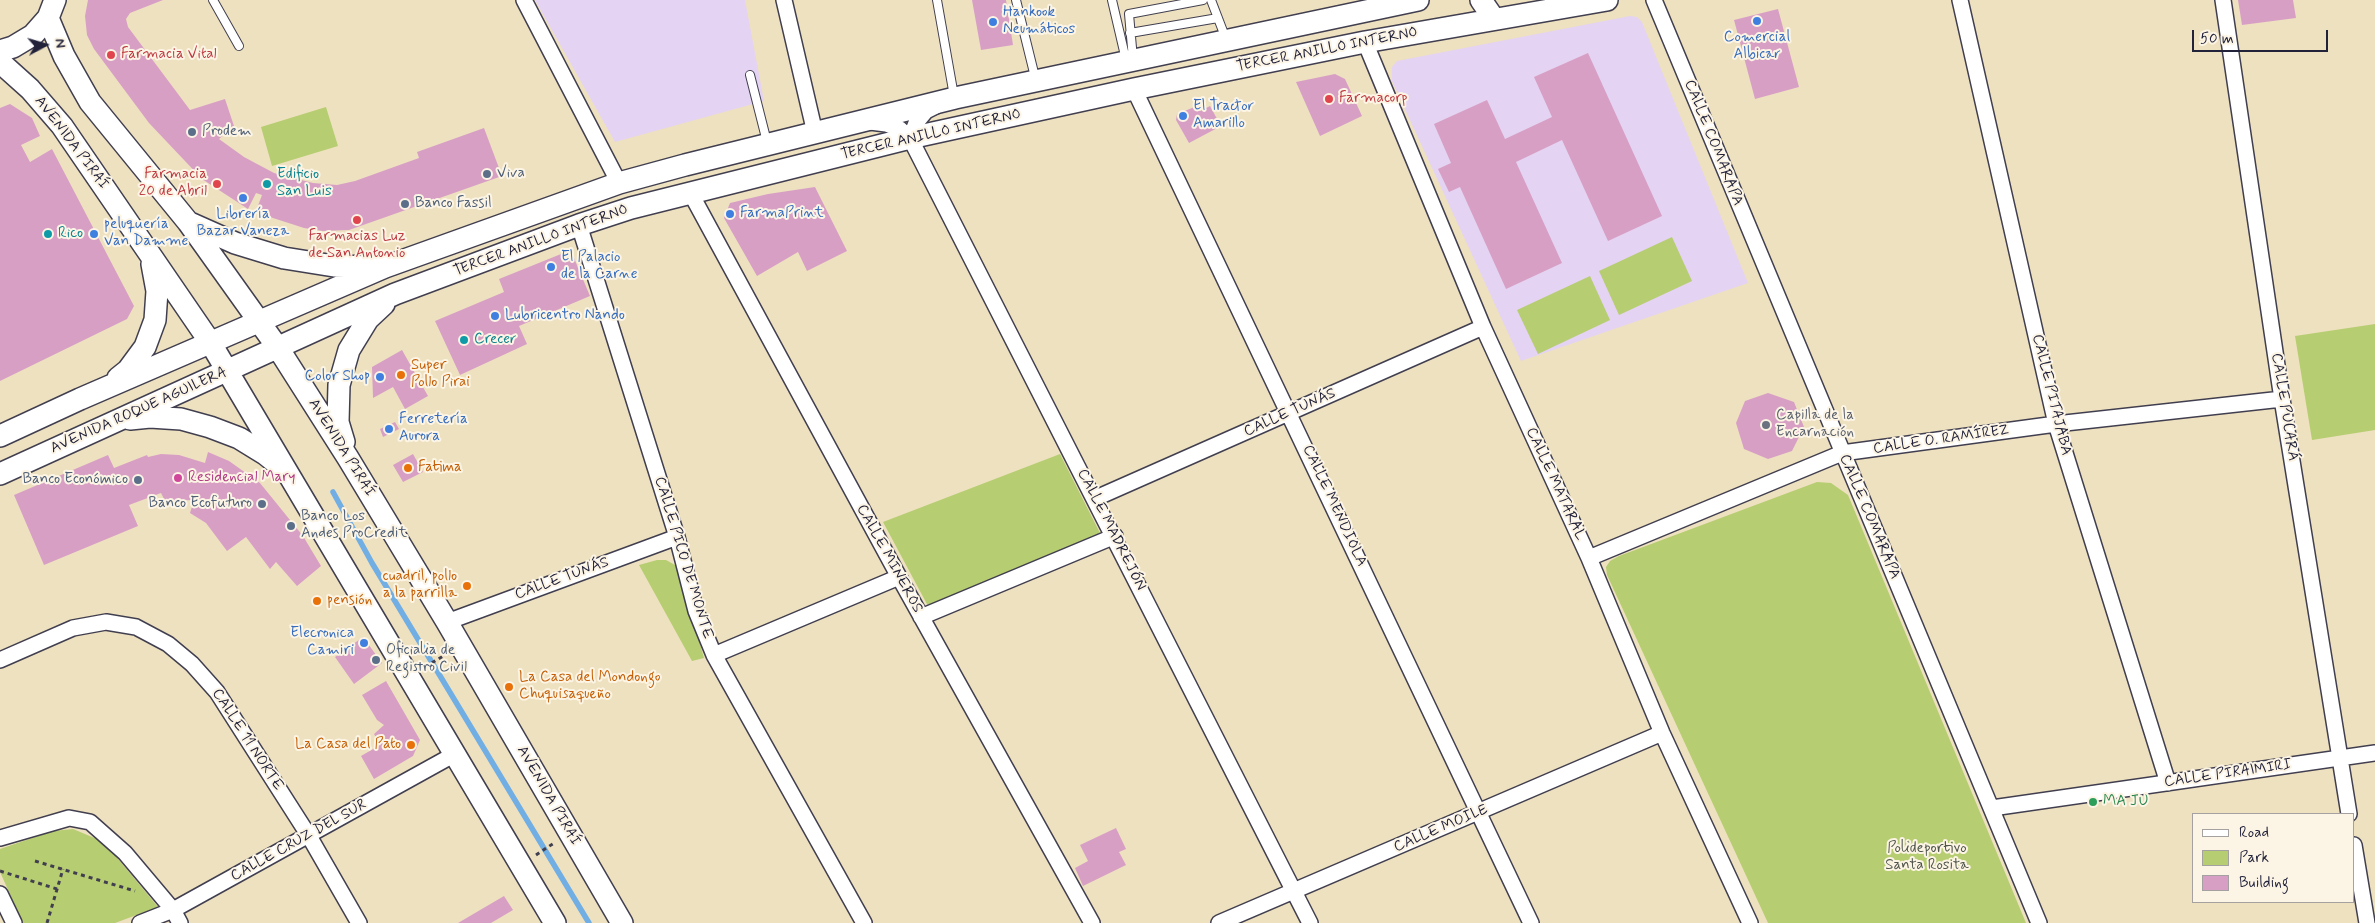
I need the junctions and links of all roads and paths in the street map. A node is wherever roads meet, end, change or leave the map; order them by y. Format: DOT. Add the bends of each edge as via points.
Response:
graph roads {
  1 [pos="213,0"];
  2 [pos="524,0"];
  3 [pos="784,0"];
  4 [pos="937,0"];
  5 [pos="1016,0"];
  6 [pos="1112,0"];
  7 [pos="1203,0"];
  8 [pos="1211,0"];
  9 [pos="1418,0"];
  10 [pos="1481,0"];
  11 [pos="1607,0"];
  12 [pos="1654,0"];
  13 [pos="1960,0"];
  14 [pos="2223,0"];
  15 [pos="1381,4"];
  16 [pos="52,9"];
  17 [pos="1506,12"];
  18 [pos="1218,18"];
  19 [pos="1130,33"];
  20 [pos="1226,40"];
  21 [pos="1365,42"];
  22 [pos="239,46"];
  23 [pos="0,51"];
  24 [pos="1130,61"];
  25 [pos="0,62"];
  26 [pos="750,75"];
  27 [pos="1036,81"];
  28 [pos="1134,90"];
  29 [pos="955,98"];
  30 [pos="857,122"];
  31 [pos="815,133"];
  32 [pos="910,138"];
  33 [pos="767,144"];
  34 [pos="685,165"];
  35 [pos="619,184"];
  36 [pos="690,192"];
  37 [pos="631,208"];
  38 [pos="188,222"];
  39 [pos="579,225"];
  40 [pos="138,237"];
  41 [pos="385,267"];
  42 [pos="395,294"];
  43 [pos="260,322"];
  44 [pos="1483,327"];
  45 [pos="210,342"];
  46 [pos="278,348"];
  47 [pos="227,371"];
  48 [pos="105,388"];
  49 [pos="2282,399"];
  50 [pos="1290,413"];
  51 [pos="120,420"];
  52 [pos="2056,424"];
  53 [pos="0,436"];
  54 [pos="1842,453"];
  55 [pos="348,458"];
  56 [pos="0,474"];
  57 [pos="288,474"];
  58 [pos="1096,498"];
  59 [pos="1115,536"];
  60 [pos="677,537"];
  61 [pos="1589,558"];
  62 [pos="899,577"];
  63 [pos="921,617"];
  64 [pos="447,622"];
  65 [pos="714,655"];
  66 [pos="440,658"];
  67 [pos="0,660"];
  68 [pos="424,668"];
  69 [pos="1662,733"];
  70 [pos="2375,753"];
  71 [pos="455,754"];
  72 [pos="2339,758"];
  73 [pos="2168,783"];
  74 [pos="1992,808"];
  75 [pos="2348,813"];
  76 [pos="1478,814"];
  77 [pos="309,836"];
  78 [pos="0,838"];
  79 [pos="551,845"];
  80 [pos="2355,851"];
  81 [pos="536,855"];
  82 [pos="35,861"];
  83 [pos="63,869"];
  84 [pos="0,871"];
  85 [pos="58,889"];
  86 [pos="156,890"];
  87 [pos="1293,890"];
  88 [pos="0,894"];
  89 [pos="177,917"];
  90 [pos="14,923"];
  91 [pos="47,923"];
  92 [pos="140,923"];
  93 [pos="359,923"];
  94 [pos="555,923"];
  95 [pos="622,923"];
  96 [pos="864,923"];
  97 [pos="1092,923"];
  98 [pos="1219,923"];
  99 [pos="1310,923"];
  100 [pos="1531,923"];
  101 [pos="1750,923"];
  102 [pos="2039,923"];
  103 [pos="2367,923"];
  1 -- 22 [label="lane"];
  2 -- 35 [label="street"];
  3 -- 31 [label="street"];
  4 -- 29 [label="lane"];
  5 -- 27 [label="lane"];
  6 -- 24 [label="lane"];
  7 -- 19 [label="lane" via="1129,14"];
  8 -- 18 [label="lane"];
  9 -- 15 [label="main road, TERCER ANILLO INTERNO"];
  10 -- 17 [label="main road"];
  11 -- 17 [label="main road, TERCER ANILLO INTERNO"];
  12 -- 54 [label="street, CALLE COMARAPA"];
  13 -- 52 [label="street, CALLE PITAJABA"];
  14 -- 49 [label="street, CALLE PUCARÁ"];
  15 -- 20 [label="main road, TERCER ANILLO INTERNO"];
  16 -- 23 [label="main road" via="33,35"];
  16 -- 38 [label="main road, AVENIDA PIRAÍ" via="64,56 90,102"];
  17 -- 21 [label="main road, TERCER ANILLO INTERNO"];
  18 -- 19 [label="lane"];
  18 -- 20 [label="lane"];
  19 -- 24 [label="lane"];
  20 -- 24 [label="main road, TERCER ANILLO INTERNO"];
  21 -- 28 [label="main road, TERCER ANILLO INTERNO"];
  21 -- 44 [label="street, CALLE MATARAL"];
  24 -- 27 [label="main road, TERCER ANILLO INTERNO"];
  25 -- 40 [label="main road, AVENIDA PIRAÍ" via="30,89 62,126"];
  26 -- 33 [label="lane"];
  27 -- 29 [label="main road, TERCER ANILLO INTERNO"];
  28 -- 32 [label="main road, TERCER ANILLO INTERNO"];
  28 -- 50 [label="street, CALLE MENDIOLA"];
  29 -- 30 [label="main road, TERCER ANILLO INTERNO"];
  29 -- 32 [label="street" via="926,111"];
  30 -- 31 [label="main road, TERCER ANILLO INTERNO"];
  30 -- 32 [label="street" via="886,124 900,129"];
  31 -- 33 [label="main road, TERCER ANILLO INTERNO"];
  32 -- 36 [label="main road, TERCER ANILLO INTERNO"];
  32 -- 58 [label="street, CALLE MADREJÓN"];
  33 -- 34 [label="main road, TERCER ANILLO INTERNO"];
  34 -- 35 [label="main road, TERCER ANILLO INTERNO"];
  34 -- 37 [label="main road" via="689,175 687,180"];
  35 -- 41 [label="main road, TERCER ANILLO INTERNO"];
  36 -- 37 [label="main road, TERCER ANILLO INTERNO"];
  36 -- 62 [label="street, CALLE MINEROS"];
  37 -- 39 [label="main road, TERCER ANILLO INTERNO"];
  38 -- 41 [label="main road" via="235,243 284,258 334,266"];
  38 -- 43 [label="main road, AVENIDA PIRAÍ"];
  39 -- 42 [label="main road, TERCER ANILLO INTERNO"];
  39 -- 60 [label="street, CALLE PICO DE MONTE"];
  40 -- 45 [label="main road, AVENIDA PIRAÍ"];
  40 -- 48 [label="main road" via="151,262 157,291 155,320 145,347 128,370"];
  41 -- 43 [label="main road, TERCER ANILLO INTERNO"];
  42 -- 46 [label="main road, TERCER ANILLO INTERNO"];
  42 -- 55 [label="main road" via="368,318 349,350 339,385 338,413"];
  43 -- 45 [label="main road"];
  43 -- 46 [label="main road, AVENIDA PIRAÍ"];
  44 -- 50 [label="street, CALLE TUNÁS"];
  44 -- 61 [label="street, CALLE MATARAL"];
  45 -- 47 [label="main road, AVENIDA PIRAÍ"];
  45 -- 48 [label="main road"];
  46 -- 47 [label="main road, AVENIDA ROQUE AGUILERA"];
  46 -- 55 [label="main road, AVENIDA PIRAÍ"];
  47 -- 51 [label="main road, AVENIDA ROQUE AGUILERA"];
  47 -- 57 [label="main road, AVENIDA PIRAÍ"];
  48 -- 53 [label="main road"];
  49 -- 52 [label="street, CALLE O. RAMÍREZ"];
  49 -- 72 [label="street, CALLE PUCARÁ"];
  50 -- 58 [label="street, CALLE TUNÁS"];
  50 -- 76 [label="street, CALLE MENDIOLA"];
  51 -- 56 [label="main road, AVENIDA ROQUE AGUILERA"];
  51 -- 57 [label="main road" via="150,417 210,427 239,438"];
  52 -- 54 [label="street, CALLE O. RAMÍREZ"];
  52 -- 73 [label="street, CALLE PITAJABA"];
  54 -- 61 [label="street, CALLE O. RAMÍREZ"];
  54 -- 74 [label="street, CALLE COMARAPA"];
  55 -- 64 [label="main road, AVENIDA PIRAÍ"];
  57 -- 71 [label="main road, AVENIDA PIRAÍ"];
  58 -- 59 [label="street, CALLE MADREJÓN"];
  59 -- 63 [label="street"];
  59 -- 87 [label="street, CALLE MADREJÓN"];
  60 -- 64 [label="street, CALLE TUNÁS"];
  60 -- 65 [label="street, CALLE PICO DE MONTE" via="696,611"];
  61 -- 69 [label="street, CALLE MATARAL"];
  62 -- 63 [label="street, CALLE MINEROS"];
  62 -- 65 [label="street"];
  63 -- 97 [label="street, CALLE MINEROS"];
  64 -- 95 [label="main road, AVENIDA PIRAÍ"];
  65 -- 96 [label="street, CALLE PICO DE MONTE"];
  66 -- 68 [label="path"];
  67 -- 77 [label="street, CALLE 11 NORTE" via="73,628 106,622 136,627 168,644 218,692"];
  69 -- 76 [label="street, CALLE MOILE"];
  69 -- 101 [label="street, CALLE MATARAL"];
  70 -- 72 [label="street, CALLE PIRAIMIRI"];
  71 -- 77 [label="street, CALLE CRUZ DEL SUR"];
  71 -- 94 [label="main road, AVENIDA PIRAÍ"];
  72 -- 73 [label="street, CALLE PIRAIMIRI"];
  72 -- 75 [label="street, CALLE PUCARÁ"];
  73 -- 74 [label="street, CALLE PIRAIMIRI"];
  74 -- 102 [label="street, CALLE COMARAPA"];
  76 -- 87 [label="street, CALLE MOILE"];
  76 -- 100 [label="street, CALLE MENDIOLA"];
  77 -- 89 [label="street, CALLE CRUZ DEL SUR"];
  77 -- 93 [label="street, CALLE 11 NORTE"];
  78 -- 86 [label="street" via="69,818 90,822 110,838"];
  79 -- 81 [label="path"];
  80 -- 103 [label="street"];
  82 -- 83 [label="path"];
  83 -- 85 [label="path"];
  83 -- 86 [label="path" via="147,895"];
  84 -- 85 [label="path"];
  85 -- 91 [label="path"];
  86 -- 89 [label="street"];
  87 -- 98 [label="street, CALLE MOILE"];
  87 -- 99 [label="street, CALLE MADREJÓN"];
  88 -- 90 [label="street"];
  89 -- 92 [label="street, CALLE CRUZ DEL SUR"];
}
